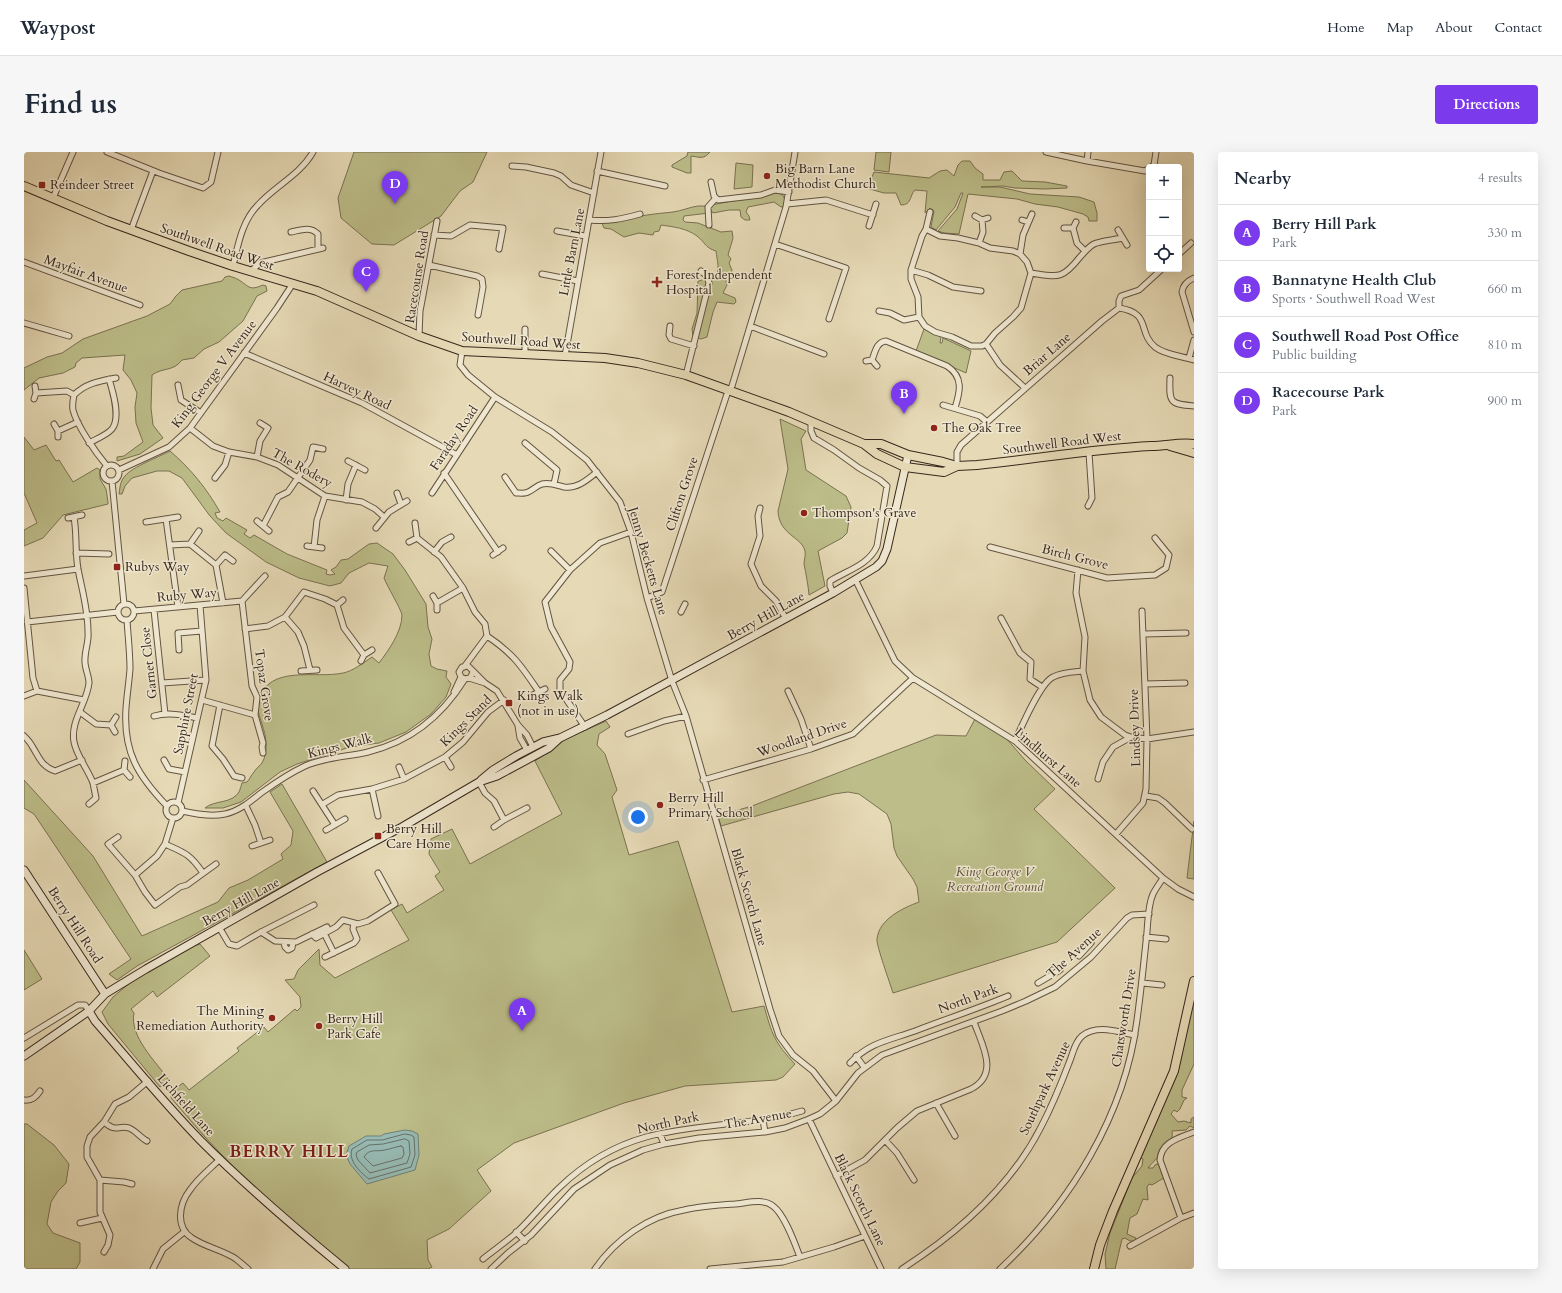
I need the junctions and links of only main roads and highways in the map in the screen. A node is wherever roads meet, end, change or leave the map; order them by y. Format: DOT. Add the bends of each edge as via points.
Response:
graph roads {
  1 [pos="24,186"];
  2 [pos="864,444"];
  3 [pos="1194,444"];
  4 [pos="1169,446"];
  5 [pos="1194,453"];
  6 [pos="957,466"];
  7 [pos="1194,981"];
  8 [pos="1094,1269"];
  1 -- 2 [label="main road, Southwell Road West" via="131,230 251,272 317,291 419,336 462,351 605,358 686,374"];
  2 -- 6 [label="main road, Southwell Road West" via="881,444 908,455"];
  2 -- 6 [label="main road, Southwell Road West" via="905,467 944,472"];
  3 -- 4 [label="main road, Southwell Road West"];
  4 -- 5 [label="main road, Southwell Road West"];
  4 -- 6 [label="main road, Southwell Road West"];
  7 -- 8 [label="main road" via="1174,1071 1113,1211"];
}
